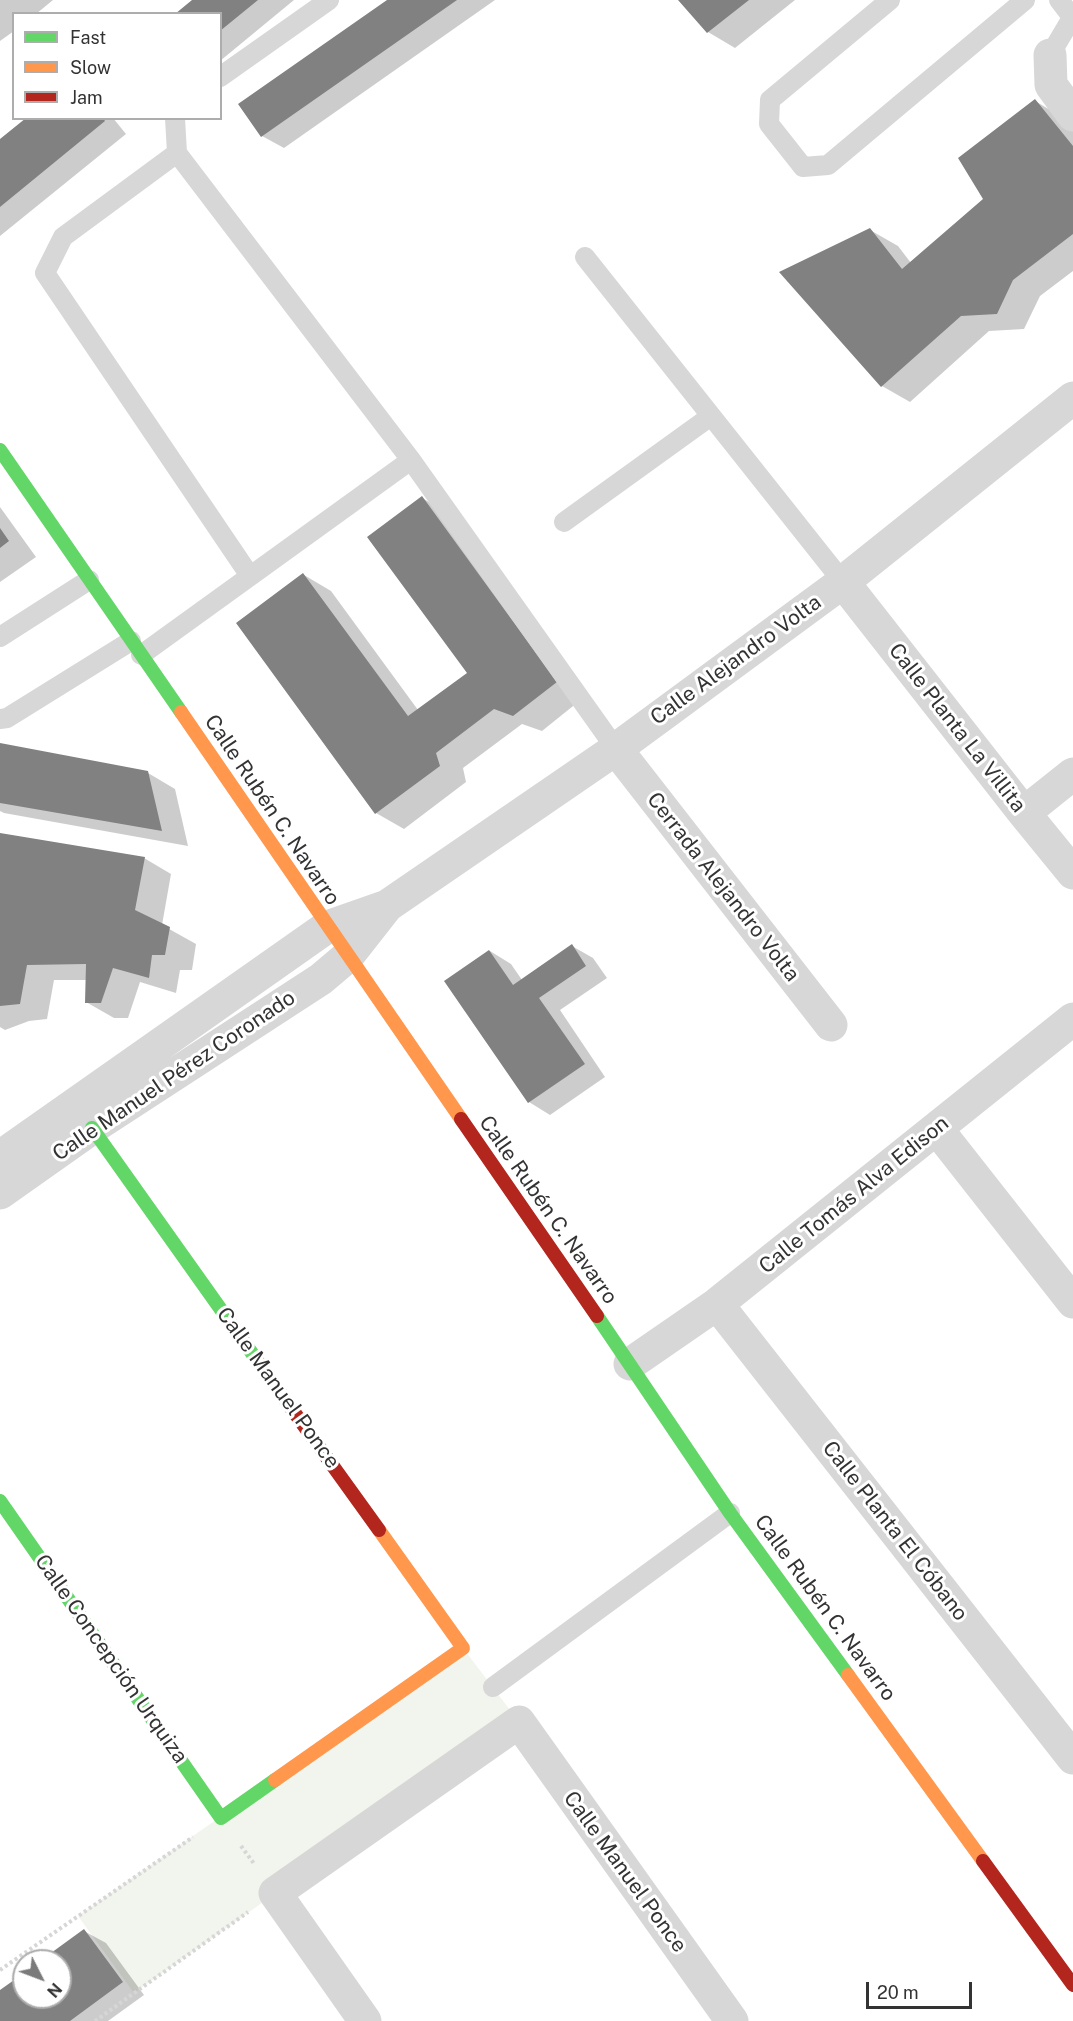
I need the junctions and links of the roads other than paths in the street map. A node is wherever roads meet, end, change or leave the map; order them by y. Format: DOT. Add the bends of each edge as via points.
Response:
graph roads {
  1 [pos="329,0"];
  2 [pos="890,0"];
  3 [pos="1025,0"];
  4 [pos="1059,0"];
  5 [pos="1072,16"];
  6 [pos="1050,55"];
  7 [pos="222,76"];
  8 [pos="1073,115"];
  9 [pos="175,120"];
  10 [pos="177,153"];
  11 [pos="585,257"];
  12 [pos="1073,398"];
  13 [pos="711,416"];
  14 [pos="0,450"];
  15 [pos="411,460"];
  16 [pos="564,522"];
  17 [pos="250,576"];
  18 [pos="89,580"];
  19 [pos="843,582"];
  20 [pos="0,637"];
  21 [pos="136,648"];
  22 [pos="0,719"];
  23 [pos="616,749"];
  24 [pos="1073,774"];
  25 [pos="1024,813"];
  26 [pos="1073,873"];
  27 [pos="387,906"];
  28 [pos="327,927"];
  29 [pos="347,957"];
  30 [pos="1073,1019"];
  31 [pos="831,1025"];
  32 [pos="92,1128"];
  33 [pos="937,1129"];
  34 [pos="0,1157"];
  35 [pos="0,1193"];
  36 [pos="1073,1302"];
  37 [pos="717,1304"];
  38 [pos="630,1364"];
  39 [pos="0,1501"];
  40 [pos="730,1513"];
  41 [pos="493,1687"];
  42 [pos="1073,1758"];
  43 [pos="221,1818"];
  44 [pos="1073,1984"];
  45 [pos="365,2021"];
  46 [pos="732,2021"];
  1 -- 7 [label="lane"];
  2 -- 3 [label="lane" via="770,100 769,124 803,167 828,165"];
  4 -- 5 [label="lane"];
  5 -- 6 [label="lane"];
  6 -- 8 [label="street" via="1051,85"];
  9 -- 10 [label="lane"];
  10 -- 15 [label="lane"];
  10 -- 17 [label="lane" via="63,237 45,273"];
  11 -- 13 [label="lane"];
  12 -- 19 [label="street, Calle Alejandro Volta"];
  13 -- 16 [label="lane"];
  13 -- 19 [label="lane"];
  14 -- 18 [label="street, Calle Rubén C. Navarro"];
  15 -- 17 [label="lane"];
  15 -- 23 [label="lane"];
  17 -- 21 [label="lane"];
  18 -- 20 [label="lane"];
  18 -- 21 [label="street, Calle Rubén C. Navarro"];
  19 -- 23 [label="street, Calle Alejandro Volta"];
  19 -- 25 [label="street, Calle Planta La Villita"];
  21 -- 22 [label="lane"];
  21 -- 28 [label="street, Calle Rubén C. Navarro"];
  23 -- 27 [label="street, Calle Alejandro Volta"];
  23 -- 31 [label="street, Cerrada Alejandro Volta"];
  24 -- 25 [label="street"];
  25 -- 26 [label="street, Calle Planta La Villita"];
  27 -- 28 [label="street, Calle Alejandro Volta"];
  27 -- 29 [label="street, Calle Alejandro Volta"];
  28 -- 29 [label="street, Calle Rubén C. Navarro"];
  28 -- 34 [label="street, Calle Manuel Pérez Coronado"];
  29 -- 32 [label="street, Calle Manuel Pérez Coronado" via="321,979"];
  29 -- 38 [label="street, Calle Rubén C. Navarro"];
  30 -- 33 [label="street, Calle Tomás Alva Edison"];
  32 -- 35 [label="street, Calle Manuel Pérez Coronado"];
  32 -- 43 [label="street, Calle Manuel Ponce" via="463,1648"];
  33 -- 36 [label="street"];
  33 -- 37 [label="street, Calle Tomás Alva Edison"];
  37 -- 38 [label="street, Calle Tomás Alva Edison"];
  37 -- 42 [label="street, Calle Planta El Cóbano"];
  38 -- 40 [label="street, Calle Rubén C. Navarro"];
  39 -- 43 [label="street, Calle Concepción Urquiza"];
  40 -- 41 [label="lane"];
  40 -- 44 [label="street, Calle Rubén C. Navarro"];
  45 -- 46 [label="street, Calle Manuel Ponce" via="275,1893 519,1722"];
}
